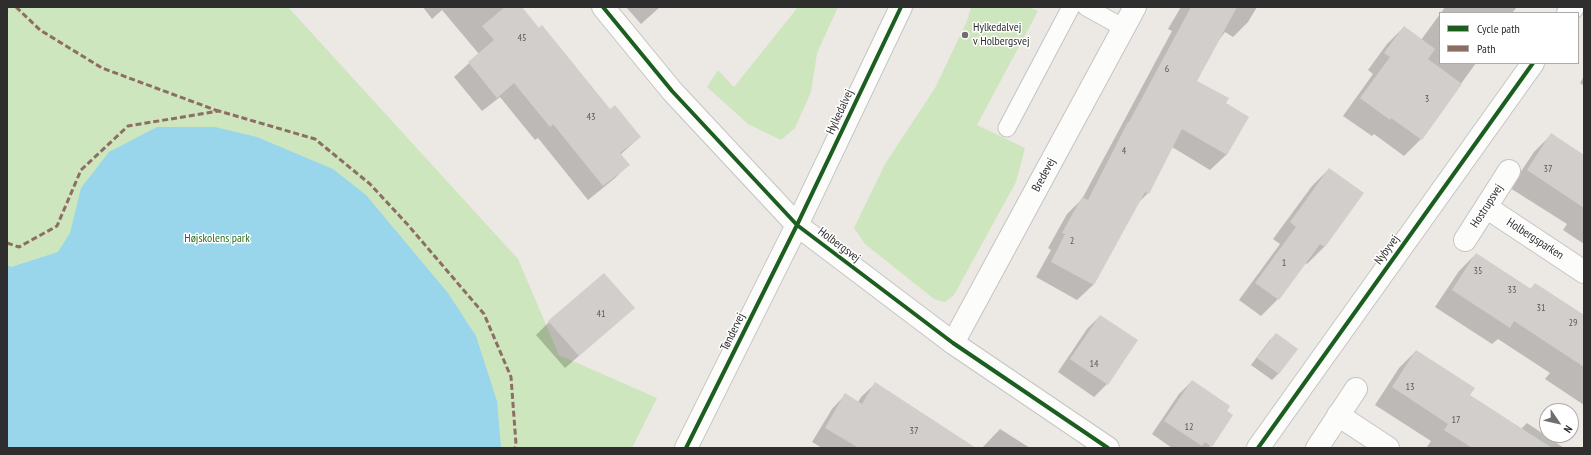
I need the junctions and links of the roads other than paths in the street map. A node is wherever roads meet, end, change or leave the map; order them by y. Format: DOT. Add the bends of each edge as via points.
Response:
graph roads {
  1 [pos="603,7"];
  2 [pos="901,7"];
  3 [pos="1071,7"];
  4 [pos="1086,7"];
  5 [pos="1135,7"];
  6 [pos="1124,28"];
  7 [pos="1532,64"];
  8 [pos="1007,128"];
  9 [pos="1509,171"];
  10 [pos="1486,207"];
  11 [pos="797,225"];
  12 [pos="1465,240"];
  13 [pos="1584,272"];
  14 [pos="953,343"];
  15 [pos="1356,389"];
  16 [pos="1338,415"];
  17 [pos="686,448"];
  18 [pos="1108,448"];
  19 [pos="1258,448"];
  20 [pos="1317,448"];
  21 [pos="1388,448"];
  1 -- 11 [label="street, Holbergsvej" via="672,91"];
  2 -- 11 [label="street, Hylkedalvej"];
  3 -- 8 [label="lane"];
  4 -- 6 [label="lane"];
  5 -- 6 [label="street, Bredevej"];
  6 -- 14 [label="street, Bredevej"];
  7 -- 19 [label="street, Nybyvej"];
  9 -- 10 [label="street, Hostrupsvej"];
  10 -- 12 [label="street, Hostrupsvej"];
  10 -- 13 [label="street, Holbergsparken"];
  11 -- 14 [label="street, Holbergsvej"];
  11 -- 17 [label="street, Tøndervej"];
  14 -- 18 [label="street, Holbergsvej"];
  15 -- 16 [label="street"];
  16 -- 20 [label="street"];
  16 -- 21 [label="street"];
}
